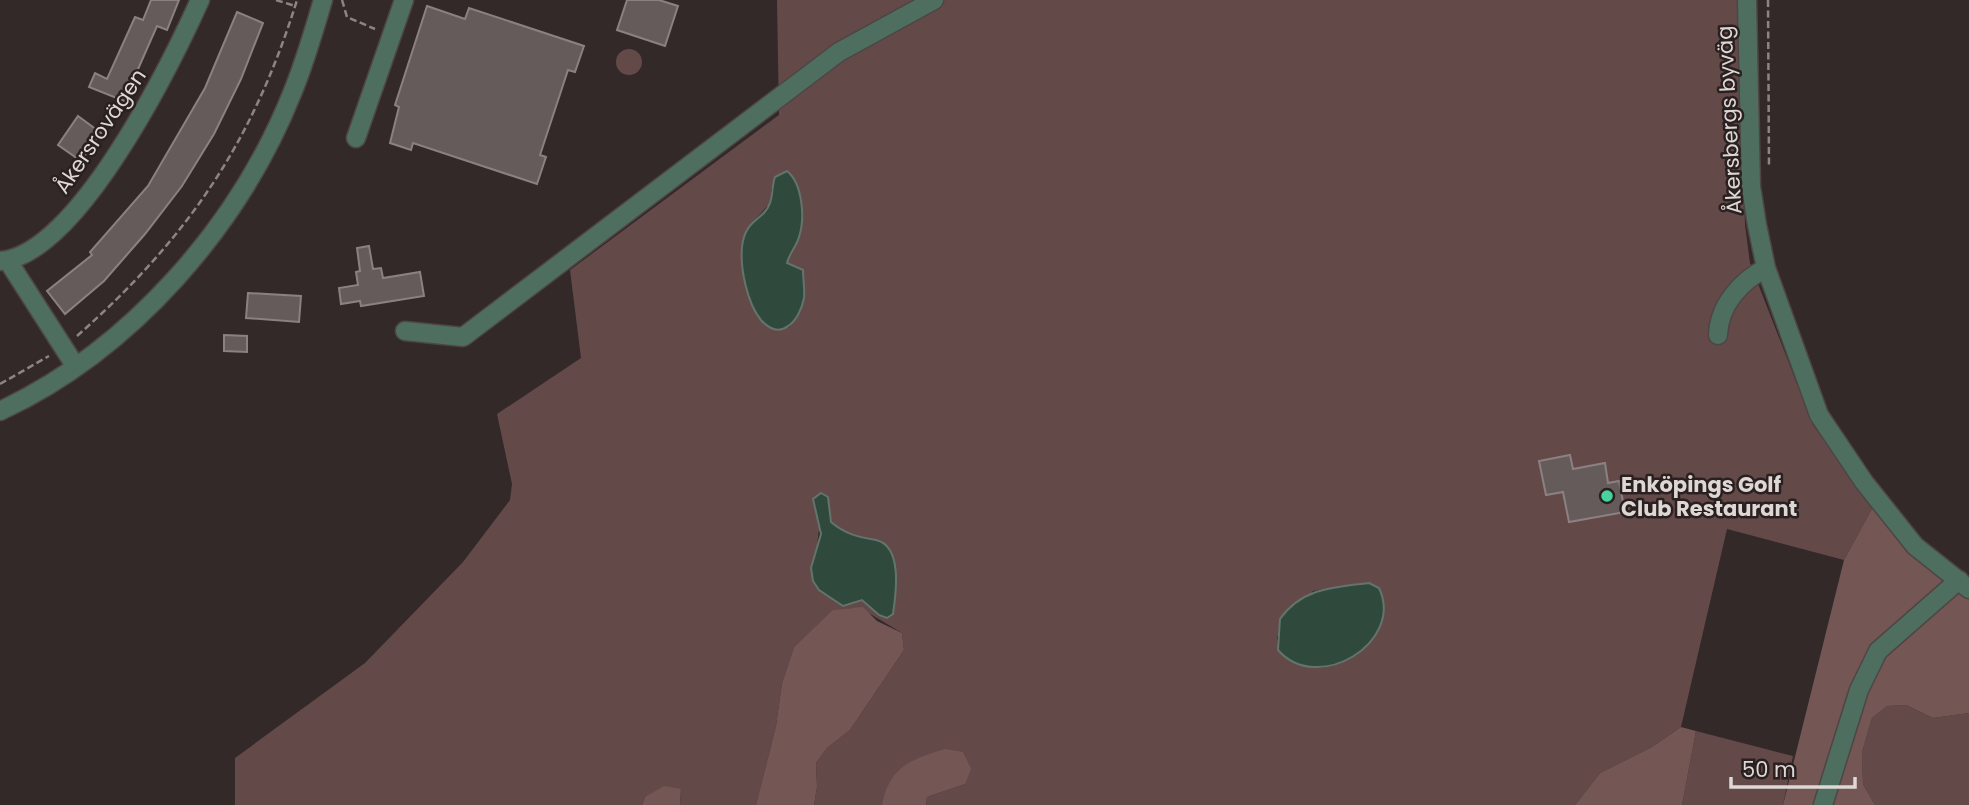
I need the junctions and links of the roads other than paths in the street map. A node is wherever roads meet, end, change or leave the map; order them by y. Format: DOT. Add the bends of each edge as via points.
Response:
graph roads {
  1 [pos="200,0"];
  2 [pos="323,0"];
  3 [pos="404,0"];
  4 [pos="934,0"];
  5 [pos="1747,0"];
  6 [pos="356,138"];
  7 [pos="4,261"];
  8 [pos="1766,268"];
  9 [pos="405,331"];
  10 [pos="1718,335"];
  11 [pos="76,367"];
  12 [pos="0,411"];
  13 [pos="1964,585"];
  14 [pos="1823,805"];
  1 -- 7 [label="street, Åkersrovägen" via="149,103 87,194 43,242"];
  2 -- 11 [label="street" via="293,92 235,199 151,304"];
  3 -- 6 [label="street"];
  4 -- 9 [label="street" via="839,52 463,337"];
  5 -- 8 [label="street, Åkersbergs byväg" via="1752,187"];
  7 -- 11 [label="street, Åkersrovägen"];
  8 -- 10 [label="street" via="1749,276 1725,305"];
  8 -- 13 [label="street, Åkersbergs byväg" via="1825,427 1915,546"];
  11 -- 12 [label="street"];
  13 -- 14 [label="street" via="1878,651 1859,690"];
}
